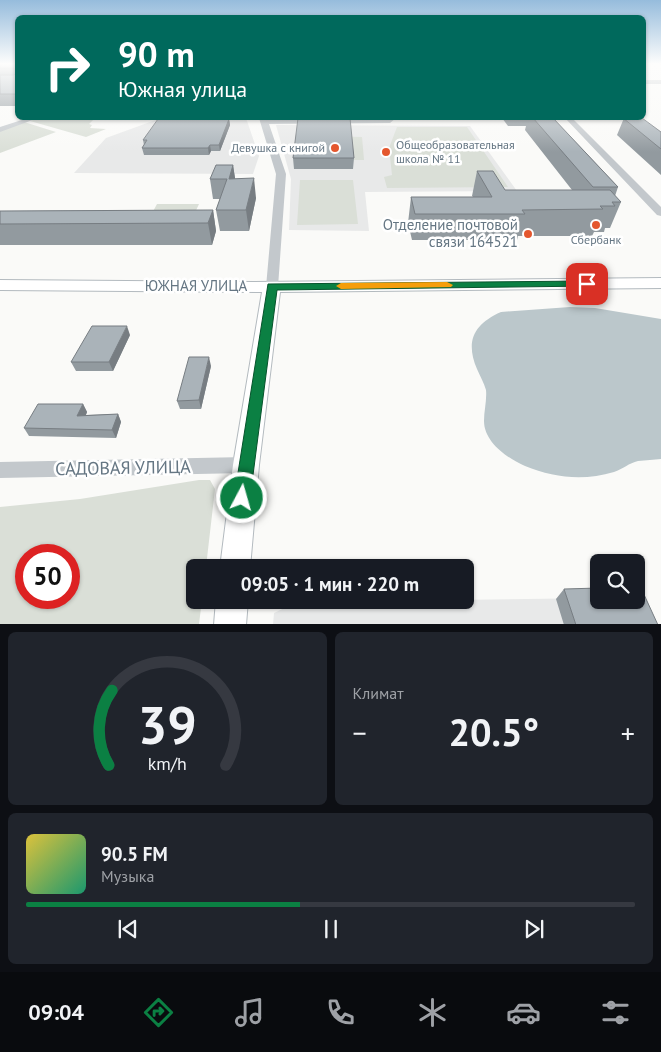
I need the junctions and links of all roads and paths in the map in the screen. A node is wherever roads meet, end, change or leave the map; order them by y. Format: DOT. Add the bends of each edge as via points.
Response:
graph roads {
  1 [pos="28,120"];
  2 [pos="266,120"];
  3 [pos="391,120"];
  4 [pos="570,120"];
  5 [pos="0,130"];
  6 [pos="661,213"];
  7 [pos="661,283"];
  8 [pos="0,285"];
  9 [pos="272,287"];
  10 [pos="246,464"];
  11 [pos="0,470"];
  12 [pos="236,559"];
  13 [pos="231,609"];
  14 [pos="230,624"];
  1 -- 5 [label="street"];
  2 -- 3 [label="street"];
  2 -- 9 [label="street" via="281,174"];
  4 -- 6 [label="street"];
  7 -- 9 [label="main road, ЮЖНАЯ УЛИЦА"];
  8 -- 9 [label="main road, ЮЖНАЯ УЛИЦА"];
  9 -- 10 [label="main road"];
  10 -- 11 [label="street, САДОВАЯ УЛИЦА"];
  10 -- 12 [label="main road"];
  13 -- 14 [label="main road"];
}
